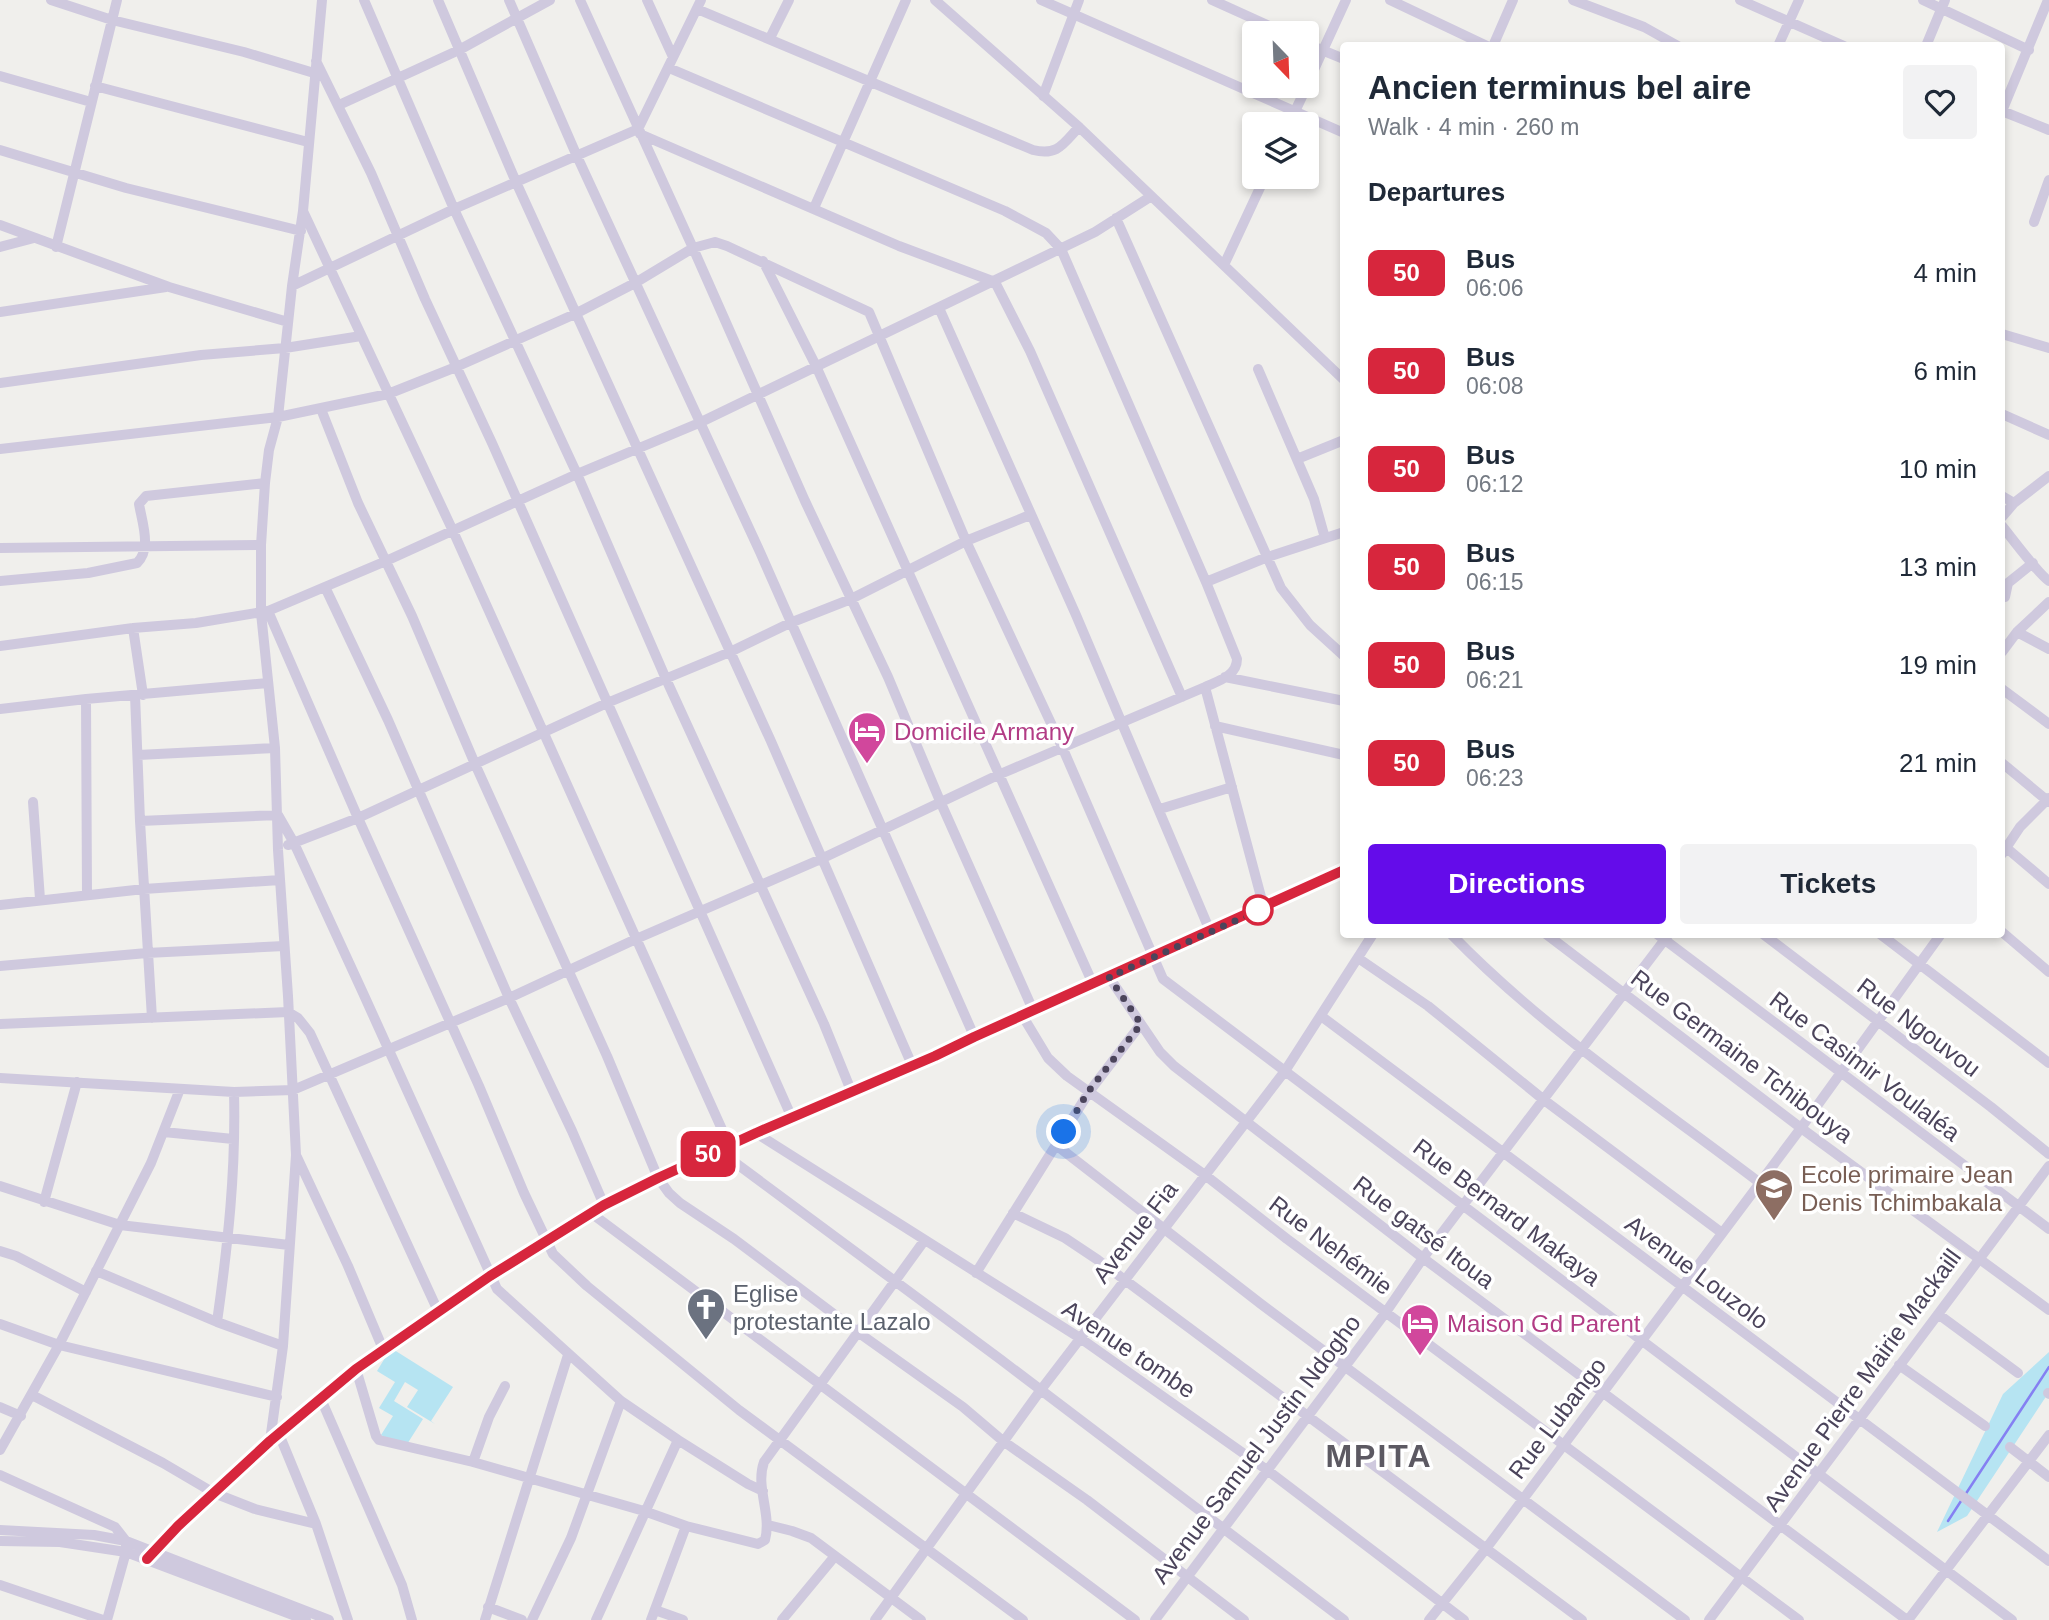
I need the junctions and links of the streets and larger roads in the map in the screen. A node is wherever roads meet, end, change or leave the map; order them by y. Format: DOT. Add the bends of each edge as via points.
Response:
graph roads {
  1 [pos="51,0"];
  2 [pos="117,0"];
  3 [pos="322,0"];
  4 [pos="364,0"];
  5 [pos="438,0"];
  6 [pos="509,0"];
  7 [pos="551,0"];
  8 [pos="580,0"];
  9 [pos="647,0"];
  10 [pos="789,0"];
  11 [pos="906,0"];
  12 [pos="935,0"];
  13 [pos="1041,0"];
  14 [pos="1079,0"];
  15 [pos="1212,0"];
  16 [pos="1346,0"];
  17 [pos="1390,0"];
  18 [pos="1513,0"];
  19 [pos="1573,0"];
  20 [pos="1740,0"];
  21 [pos="1799,0"];
  22 [pos="1923,0"];
  23 [pos="2048,0"];
  24 [pos="699,4"];
  25 [pos="1944,4"];
  26 [pos="1073,15"];
  27 [pos="112,20"];
  28 [pos="517,20"];
  29 [pos="1258,21"];
  30 [pos="1789,22"];
  31 [pos="770,38"];
  32 [pos="1479,42"];
  33 [pos="1495,42"];
  34 [pos="1671,42"];
  35 [pos="1780,42"];
  36 [pos="1835,42"];
  37 [pos="1928,42"];
  38 [pos="459,50"];
  39 [pos="1320,50"];
  40 [pos="2029,50"];
  41 [pos="1323,51"];
  42 [pos="1320,57"];
  43 [pos="1340,57"];
  44 [pos="315,60"];
  45 [pos="671,63"];
  46 [pos="314,73"];
  47 [pos="0,76"];
  48 [pos="397,79"];
  49 [pos="869,81"];
  50 [pos="95,86"];
  51 [pos="1043,96"];
  52 [pos="1301,98"];
  53 [pos="91,103"];
  54 [pos="2005,104"];
  55 [pos="339,105"];
  56 [pos="1295,111"];
  57 [pos="2005,112"];
  58 [pos="1079,127"];
  59 [pos="2049,130"];
  60 [pos="1340,131"];
  61 [pos="639,132"];
  62 [pos="308,142"];
  63 [pos="844,143"];
  64 [pos="0,150"];
  65 [pos="576,155"];
  66 [pos="74,173"];
  67 [pos="2049,180"];
  68 [pos="516,182"];
  69 [pos="1259,189"];
  70 [pos="1150,197"];
  71 [pos="814,208"];
  72 [pos="454,209"];
  73 [pos="303,211"];
  74 [pos="1116,218"];
  75 [pos="2034,222"];
  76 [pos="0,225"];
  77 [pos="301,231"];
  78 [pos="398,236"];
  79 [pos="34,238"];
  80 [pos="0,247"];
  81 [pos="56,247"];
  82 [pos="694,247"];
  83 [pos="1060,249"];
  84 [pos="763,261"];
  85 [pos="1224,265"];
  86 [pos="330,267"];
  87 [pos="995,282"];
  88 [pos="635,284"];
  89 [pos="292,286"];
  90 [pos="169,287"];
  91 [pos="939,308"];
  92 [pos="0,312"];
  93 [pos="575,314"];
  94 [pos="288,322"];
  95 [pos="2005,335"];
  96 [pos="361,336"];
  97 [pos="879,337"];
  98 [pos="515,340"];
  99 [pos="285,348"];
  100 [pos="2049,348"];
  101 [pos="816,366"];
  102 [pos="456,367"];
  103 [pos="1258,369"];
  104 [pos="1340,376"];
  105 [pos="0,383"];
  106 [pos="388,394"];
  107 [pos="758,395"];
  108 [pos="321,409"];
  109 [pos="2005,415"];
  110 [pos="278,417"];
  111 [pos="699,423"];
  112 [pos="2049,435"];
  113 [pos="1340,442"];
  114 [pos="0,449"];
  115 [pos="638,450"];
  116 [pos="1297,459"];
  117 [pos="577,474"];
  118 [pos="2049,476"];
  119 [pos="265,484"];
  120 [pos="2005,497"];
  121 [pos="517,501"];
  122 [pos="2014,503"];
  123 [pos="2005,513"];
  124 [pos="1030,515"];
  125 [pos="2005,529"];
  126 [pos="453,531"];
  127 [pos="1340,534"];
  128 [pos="1325,538"];
  129 [pos="966,541"];
  130 [pos="145,545"];
  131 [pos="261,545"];
  132 [pos="0,548"];
  133 [pos="1265,558"];
  134 [pos="386,561"];
  135 [pos="2034,563"];
  136 [pos="908,570"];
  137 [pos="2049,580"];
  138 [pos="0,582"];
  139 [pos="1206,582"];
  140 [pos="325,587"];
  141 [pos="2005,594"];
  142 [pos="851,599"];
  143 [pos="2049,602"];
  144 [pos="264,612"];
  145 [pos="790,623"];
  146 [pos="133,628"];
  147 [pos="2017,632"];
  148 [pos="0,646"];
  149 [pos="2005,648"];
  150 [pos="2049,649"];
  151 [pos="730,652"];
  152 [pos="1340,652"];
  153 [pos="1225,677"];
  154 [pos="666,679"];
  155 [pos="268,683"];
  156 [pos="1205,687"];
  157 [pos="2005,691"];
  158 [pos="139,695"];
  159 [pos="1182,697"];
  160 [pos="86,699"];
  161 [pos="1340,700"];
  162 [pos="607,703"];
  163 [pos="0,709"];
  164 [pos="1122,723"];
  165 [pos="2049,724"];
  166 [pos="1215,726"];
  167 [pos="543,734"];
  168 [pos="275,748"];
  169 [pos="1063,749"];
  170 [pos="138,755"];
  171 [pos="1340,757"];
  172 [pos="475,764"];
  173 [pos="2005,765"];
  174 [pos="998,775"];
  175 [pos="1232,787"];
  176 [pos="418,790"];
  177 [pos="2048,800"];
  178 [pos="940,801"];
  179 [pos="33,802"];
  180 [pos="1160,809"];
  181 [pos="278,815"];
  182 [pos="358,818"];
  183 [pos="140,821"];
  184 [pos="881,830"];
  185 [pos="294,843"];
  186 [pos="2005,848"];
  187 [pos="278,850"];
  188 [pos="2005,850"];
  189 [pos="821,859"];
  190 [pos="1340,872"];
  191 [pos="280,880"];
  192 [pos="2049,884"];
  193 [pos="759,887"];
  194 [pos="144,889"];
  195 [pos="87,895"];
  196 [pos="40,899"];
  197 [pos="0,905"];
  198 [pos="1264,908"];
  199 [pos="700,911"];
  200 [pos="1210,930"];
  201 [pos="2005,935"];
  202 [pos="1370,938"];
  203 [pos="1455,938"];
  204 [pos="1551,938"];
  205 [pos="1662,938"];
  206 [pos="1664,938"];
  207 [pos="1768,938"];
  208 [pos="1885,938"];
  209 [pos="1938,938"];
  210 [pos="636,939"];
  211 [pos="284,946"];
  212 [pos="147,953"];
  213 [pos="1153,957"];
  214 [pos="1358,958"];
  215 [pos="1919,964"];
  216 [pos="0,966"];
  217 [pos="569,971"];
  218 [pos="2049,972"];
  219 [pos="1109,977"];
  220 [pos="1093,984"];
  221 [pos="1625,993"];
  222 [pos="509,998"];
  223 [pos="288,1013"];
  224 [pos="1028,1013"];
  225 [pos="1321,1016"];
  226 [pos="152,1018"];
  227 [pos="1878,1021"];
  228 [pos="450,1022"];
  229 [pos="0,1024"];
  230 [pos="1141,1024"];
  231 [pos="974,1037"];
  232 [pos="388,1049"];
  233 [pos="1582,1049"];
  234 [pos="2049,1063"];
  235 [pos="912,1066"];
  236 [pos="1285,1071"];
  237 [pos="1840,1072"];
  238 [pos="329,1075"];
  239 [pos="0,1078"];
  240 [pos="76,1082"];
  241 [pos="180,1089"];
  242 [pos="293,1090"];
  243 [pos="234,1092"];
  244 [pos="1088,1092"];
  245 [pos="852,1093"];
  246 [pos="1544,1100"];
  247 [pos="792,1118"];
  248 [pos="1247,1121"];
  249 [pos="1801,1128"];
  250 [pos="164,1132"];
  251 [pos="756,1133"];
  252 [pos="233,1139"];
  253 [pos="1056,1145"];
  254 [pos="723,1148"];
  255 [pos="1504,1153"];
  256 [pos="2049,1154"];
  257 [pos="296,1155"];
  258 [pos="2049,1166"];
  259 [pos="1205,1175"];
  260 [pos="658,1178"];
  261 [pos="1760,1183"];
  262 [pos="0,1186"];
  263 [pos="44,1202"];
  264 [pos="604,1205"];
  265 [pos="1463,1206"];
  266 [pos="2017,1207"];
  267 [pos="591,1213"];
  268 [pos="1013,1213"];
  269 [pos="120,1225"];
  270 [pos="2049,1229"];
  271 [pos="1164,1230"];
  272 [pos="1722,1233"];
  273 [pos="230,1237"];
  274 [pos="924,1241"];
  275 [pos="545,1242"];
  276 [pos="289,1245"];
  277 [pos="0,1251"];
  278 [pos="1423,1258"];
  279 [pos="1978,1259"];
  280 [pos="96,1271"];
  281 [pos="976,1273"];
  282 [pos="490,1276"];
  283 [pos="1125,1279"];
  284 [pos="895,1282"];
  285 [pos="1683,1286"];
  286 [pos="86,1292"];
  287 [pos="2049,1310"];
  288 [pos="438,1311"];
  289 [pos="1386,1312"];
  290 [pos="1938,1314"];
  291 [pos="216,1322"];
  292 [pos="0,1324"];
  293 [pos="859,1333"];
  294 [pos="1080,1338"];
  295 [pos="1642,1340"];
  296 [pos="58,1345"];
  297 [pos="283,1346"];
  298 [pos="383,1349"];
  299 [pos="568,1355"];
  300 [pos="1346,1365"];
  301 [pos="1899,1365"];
  302 [pos="356,1369"];
  303 [pos="2018,1373"];
  304 [pos="505,1386"];
  305 [pos="820,1386"];
  306 [pos="1040,1391"];
  307 [pos="1602,1393"];
  308 [pos="32,1395"];
  309 [pos="276,1397"];
  310 [pos="321,1399"];
  311 [pos="621,1401"];
  312 [pos="0,1407"];
  313 [pos="1307,1415"];
  314 [pos="21,1416"];
  315 [pos="1860,1419"];
  316 [pos="1985,1426"];
  317 [pos="279,1434"];
  318 [pos="2049,1436"];
  319 [pos="678,1440"];
  320 [pos="779,1440"];
  321 [pos="270,1441"];
  322 [pos="1003,1441"];
  323 [pos="1564,1444"];
  324 [pos="2010,1447"];
  325 [pos="0,1450"];
  326 [pos="473,1462"];
  327 [pos="2029,1462"];
  328 [pos="1267,1470"];
  329 [pos="1819,1474"];
  330 [pos="0,1475"];
  331 [pos="2049,1477"];
  332 [pos="528,1478"];
  333 [pos="763,1491"];
  334 [pos="214,1493"];
  335 [pos="966,1494"];
  336 [pos="586,1497"];
  337 [pos="1524,1499"];
  338 [pos="644,1511"];
  339 [pos="1988,1515"];
  340 [pos="316,1524"];
  341 [pos="768,1525"];
  342 [pos="1782,1525"];
  343 [pos="686,1526"];
  344 [pos="1223,1528"];
  345 [pos="0,1530"];
  346 [pos="0,1541"];
  347 [pos="126,1546"];
  348 [pos="927,1549"];
  349 [pos="1486,1550"];
  350 [pos="150,1555"];
  351 [pos="835,1556"];
  352 [pos="2049,1561"];
  353 [pos="1946,1570"];
  354 [pos="1187,1577"];
  355 [pos="1742,1578"];
  356 [pos="0,1585"];
  357 [pos="891,1598"];
  358 [pos="1441,1603"];
  359 [pos="488,1607"];
  360 [pos="653,1615"];
  361 [pos="105,1620"];
  362 [pos="306,1620"];
  363 [pos="329,1620"];
  364 [pos="348,1620"];
  365 [pos="412,1620"];
  366 [pos="485,1620"];
  367 [pos="522,1620"];
  368 [pos="532,1620"];
  369 [pos="596,1620"];
  370 [pos="683,1620"];
  371 [pos="782,1620"];
  372 [pos="875,1620"];
  373 [pos="921,1620"];
  374 [pos="1023,1620"];
  375 [pos="1135,1620"];
  376 [pos="1155,1620"];
  377 [pos="1244,1620"];
  378 [pos="1344,1620"];
  379 [pos="1429,1620"];
  380 [pos="1464,1620"];
  381 [pos="1582,1620"];
  382 [pos="1685,1620"];
  383 [pos="1709,1620"];
  384 [pos="1799,1620"];
  385 [pos="1907,1620"];
  386 [pos="2012,1620"];
  1 -- 27 [label="street"];
  2 -- 27 [label="street"];
  3 -- 44 [label="street"];
  4 -- 48 [label="street"];
  5 -- 38 [label="street"];
  6 -- 28 [label="street"];
  7 -- 28 [label="street"];
  8 -- 61 [label="street, Rue Nehémie"];
  9 -- 45 [label="street"];
  10 -- 31 [label="street"];
  11 -- 49 [label="street"];
  12 -- 51 [label="street"];
  13 -- 26 [label="street"];
  14 -- 26 [label="street"];
  15 -- 29 [label="street"];
  16 -- 41 [label="street"];
  17 -- 32 [label="street"];
  18 -- 33 [label="street"];
  19 -- 34 [label="street"];
  20 -- 30 [label="street"];
  21 -- 30 [label="street"];
  22 -- 25 [label="street"];
  23 -- 40 [label="street"];
  24 -- 31 [label="street"];
  24 -- 45 [label="street"];
  25 -- 37 [label="street"];
  25 -- 40 [label="street"];
  26 -- 51 [label="street"];
  26 -- 56 [label="street"];
  27 -- 46 [label="street"];
  27 -- 50 [label="street"];
  28 -- 38 [label="street"];
  28 -- 65 [label="street"];
  30 -- 35 [label="street"];
  30 -- 36 [label="street"];
  31 -- 49 [label="street"];
  38 -- 48 [label="street"];
  38 -- 68 [label="street"];
  39 -- 41 [label="street"];
  40 -- 54 [label="street"];
  41 -- 42 [label="street"];
  41 -- 43 [label="street"];
  44 -- 46 [label="street"];
  44 -- 55 [label="street"];
  45 -- 61 [label="street"];
  45 -- 63 [label="street"];
  46 -- 62 [label="street"];
  47 -- 53 [label="street"];
  48 -- 55 [label="street"];
  48 -- 72 [label="street"];
  49 -- 58 [label="street" via="1046,153 1062,146"];
  49 -- 63 [label="street"];
  50 -- 53 [label="street"];
  50 -- 62 [label="street"];
  51 -- 58 [label="street"];
  52 -- 56 [label="street"];
  53 -- 66 [label="street"];
  55 -- 78 [label="street"];
  56 -- 60 [label="street"];
  57 -- 59 [label="street"];
  58 -- 70 [label="street"];
  61 -- 65 [label="street"];
  61 -- 71 [label="street"];
  61 -- 82 [label="street, Rue Nehémie"];
  62 -- 73 [label="street"];
  63 -- 71 [label="street"];
  63 -- 83 [label="street" via="1005,211 1046,233"];
  64 -- 66 [label="street"];
  65 -- 68 [label="street"];
  65 -- 88 [label="street"];
  66 -- 77 [label="street"];
  66 -- 81 [label="street"];
  67 -- 75 [label="street"];
  68 -- 72 [label="street"];
  68 -- 93 [label="street"];
  69 -- 85 [label="street"];
  70 -- 74 [label="street"];
  70 -- 85 [label="street"];
  71 -- 87 [label="street"];
  72 -- 78 [label="street"];
  72 -- 98 [label="street"];
  73 -- 77 [label="street"];
  73 -- 86 [label="street"];
  74 -- 83 [label="street"];
  74 -- 133 [label="street"];
  76 -- 79 [label="street"];
  77 -- 89 [label="street"];
  78 -- 86 [label="street"];
  78 -- 102 [label="street"];
  79 -- 80 [label="street"];
  79 -- 81 [label="street"];
  81 -- 90 [label="street"];
  82 -- 84 [label="street, Rue Bernard Makaya" via="715,243"];
  82 -- 88 [label="street"];
  82 -- 107 [label="street, Rue Nehémie"];
  83 -- 87 [label="street"];
  83 -- 139 [label="street"];
  84 -- 97 [label="street, Rue Bernard Makaya" via="869,312"];
  84 -- 101 [label="street"];
  85 -- 104 [label="street"];
  86 -- 89 [label="street"];
  86 -- 96 [label="street"];
  87 -- 91 [label="street"];
  87 -- 159 [label="street" via="1030,351"];
  88 -- 93 [label="street"];
  88 -- 111 [label="street"];
  89 -- 94 [label="street"];
  90 -- 92 [label="street"];
  90 -- 94 [label="street"];
  91 -- 97 [label="street"];
  91 -- 124 [label="street"];
  93 -- 98 [label="street"];
  93 -- 115 [label="street"];
  94 -- 99 [label="street"];
  95 -- 100 [label="street"];
  96 -- 99 [label="street"];
  96 -- 106 [label="street"];
  97 -- 101 [label="street"];
  97 -- 129 [label="street, Rue Bernard Makaya"];
  98 -- 102 [label="street"];
  98 -- 117 [label="street"];
  99 -- 105 [label="street"];
  99 -- 110 [label="street"];
  101 -- 107 [label="street"];
  101 -- 136 [label="street"];
  102 -- 106 [label="street"];
  102 -- 121 [label="street"];
  103 -- 116 [label="street"];
  106 -- 108 [label="street"];
  106 -- 126 [label="street"];
  107 -- 111 [label="street"];
  107 -- 142 [label="street, Rue Nehémie"];
  108 -- 110 [label="street"];
  108 -- 134 [label="street"];
  109 -- 112 [label="street"];
  110 -- 114 [label="street"];
  110 -- 119 [label="street"];
  111 -- 115 [label="street"];
  111 -- 145 [label="street"];
  113 -- 116 [label="street"];
  115 -- 117 [label="street"];
  115 -- 151 [label="street"];
  116 -- 128 [label="street"];
  117 -- 121 [label="street"];
  117 -- 154 [label="street"];
  118 -- 122 [label="street"];
  119 -- 130 [label="street" via="142,498"];
  119 -- 131 [label="street"];
  120 -- 122 [label="street"];
  121 -- 126 [label="street"];
  121 -- 162 [label="street"];
  122 -- 123 [label="street"];
  124 -- 129 [label="street"];
  124 -- 164 [label="street"];
  125 -- 135 [label="street"];
  126 -- 134 [label="street"];
  126 -- 167 [label="street"];
  127 -- 128 [label="street"];
  128 -- 133 [label="street"];
  129 -- 136 [label="street"];
  129 -- 169 [label="street, Rue Bernard Makaya"];
  130 -- 131 [label="street"];
  130 -- 132 [label="street"];
  130 -- 138 [label="street" via="142,559 128,566"];
  131 -- 144 [label="street"];
  133 -- 139 [label="street"];
  133 -- 152 [label="street" via="1297,610"];
  134 -- 140 [label="street"];
  134 -- 172 [label="street"];
  135 -- 137 [label="street"];
  135 -- 141 [label="street" via="2008,583"];
  136 -- 142 [label="street"];
  136 -- 174 [label="street"];
  139 -- 153 [label="street" via="1237,659 1237,666"];
  140 -- 144 [label="street"];
  140 -- 176 [label="street"];
  142 -- 145 [label="street"];
  142 -- 178 [label="street, Rue Nehémie"];
  143 -- 147 [label="street"];
  144 -- 146 [label="street"];
  144 -- 155 [label="street"];
  144 -- 182 [label="street"];
  145 -- 151 [label="street"];
  145 -- 184 [label="street"];
  146 -- 148 [label="street"];
  146 -- 158 [label="street"];
  147 -- 149 [label="street"];
  147 -- 150 [label="street"];
  151 -- 154 [label="street"];
  151 -- 189 [label="street"];
  153 -- 156 [label="street"];
  153 -- 161 [label="street"];
  154 -- 162 [label="street"];
  154 -- 193 [label="street"];
  155 -- 158 [label="street"];
  155 -- 168 [label="street"];
  156 -- 159 [label="street"];
  156 -- 166 [label="street"];
  157 -- 165 [label="street"];
  158 -- 160 [label="street"];
  158 -- 170 [label="street"];
  159 -- 164 [label="street"];
  160 -- 163 [label="street"];
  160 -- 195 [label="street"];
  162 -- 167 [label="street"];
  162 -- 199 [label="street"];
  164 -- 169 [label="street"];
  164 -- 180 [label="street"];
  166 -- 171 [label="street"];
  166 -- 175 [label="street"];
  167 -- 172 [label="street"];
  167 -- 210 [label="street"];
  168 -- 170 [label="street"];
  168 -- 181 [label="street"];
  169 -- 174 [label="street"];
  169 -- 213 [label="street, Rue Bernard Makaya"];
  170 -- 183 [label="street"];
  172 -- 176 [label="street"];
  172 -- 217 [label="street"];
  173 -- 177 [label="street"];
  174 -- 178 [label="street"];
  174 -- 220 [label="street"];
  175 -- 180 [label="street"];
  175 -- 198 [label="street"];
  176 -- 182 [label="street"];
  176 -- 222 [label="street"];
  177 -- 186 [label="street"];
  178 -- 184 [label="street"];
  178 -- 224 [label="street, Rue Nehémie"];
  179 -- 196 [label="street"];
  180 -- 200 [label="street"];
  181 -- 183 [label="street"];
  181 -- 185 [label="street"];
  181 -- 187 [label="street"];
  182 -- 185 [label="street"];
  182 -- 228 [label="street"];
  183 -- 194 [label="street"];
  184 -- 189 [label="street"];
  184 -- 231 [label="street"];
  185 -- 187 [label="street"];
  185 -- 232 [label="street"];
  187 -- 191 [label="street"];
  188 -- 192 [label="street"];
  189 -- 193 [label="street"];
  189 -- 235 [label="street"];
  190 -- 198 [label="street"];
  191 -- 194 [label="street"];
  191 -- 211 [label="street"];
  193 -- 199 [label="street"];
  193 -- 245 [label="street"];
  194 -- 195 [label="street"];
  194 -- 212 [label="street"];
  195 -- 196 [label="street"];
  196 -- 197 [label="street"];
  198 -- 200 [label="street"];
  199 -- 210 [label="street"];
  199 -- 247 [label="street"];
  200 -- 213 [label="street"];
  201 -- 218 [label="street"];
  202 -- 214 [label="street, Avenue Fia"];
  203 -- 233 [label="street" via="1509,991"];
  204 -- 221 [label="street, Rue Germaine Tchibouya"];
  205 -- 221 [label="street, Avenue Samuel Justin Ndogho"];
  206 -- 237 [label="street, Rue Casimir Voulaléa"];
  207 -- 227 [label="street, Rue Ngouvou"];
  208 -- 215 [label="street"];
  209 -- 215 [label="street, Rue Lubango"];
  210 -- 217 [label="street"];
  210 -- 254 [label="street"];
  211 -- 212 [label="street"];
  211 -- 223 [label="street"];
  212 -- 216 [label="street"];
  212 -- 226 [label="street"];
  213 -- 219 [label="street"];
  213 -- 236 [label="street, Rue Bernard Makaya" via="1163,979"];
  214 -- 225 [label="street, Avenue Fia"];
  214 -- 246 [label="street" via="1428,1006"];
  215 -- 227 [label="street, Rue Lubango"];
  215 -- 234 [label="street"];
  217 -- 222 [label="street"];
  217 -- 260 [label="street"];
  219 -- 220 [label="street"];
  219 -- 230 [label="street, Rue gatsé Itoua"];
  220 -- 224 [label="street"];
  221 -- 233 [label="street, Avenue Samuel Justin Ndogho"];
  221 -- 249 [label="street, Rue Germaine Tchibouya"];
  222 -- 228 [label="street"];
  222 -- 264 [label="street"];
  223 -- 226 [label="street"];
  223 -- 238 [label="street" via="310,1033"];
  223 -- 242 [label="street"];
  224 -- 231 [label="street"];
  224 -- 244 [label="street, Rue Nehémie" via="1048,1058"];
  225 -- 236 [label="street, Avenue Fia"];
  225 -- 255 [label="street, Avenue Louzolo"];
  226 -- 229 [label="street"];
  227 -- 237 [label="street, Rue Lubango"];
  227 -- 256 [label="street, Rue Ngouvou"];
  228 -- 232 [label="street"];
  228 -- 275 [label="street"];
  230 -- 244 [label="street"];
  230 -- 248 [label="street, Rue gatsé Itoua" via="1174,1066"];
  231 -- 235 [label="street"];
  232 -- 238 [label="street"];
  232 -- 282 [label="street"];
  233 -- 246 [label="street, Avenue Samuel Justin Ndogho"];
  233 -- 261 [label="street"];
  235 -- 245 [label="street"];
  236 -- 248 [label="street, Avenue Fia"];
  236 -- 265 [label="street, Rue Bernard Makaya"];
  237 -- 249 [label="street, Rue Lubango"];
  237 -- 266 [label="street, Rue Casimir Voulaléa"];
  238 -- 242 [label="street"];
  238 -- 288 [label="street"];
  239 -- 240 [label="street"];
  240 -- 241 [label="street"];
  240 -- 263 [label="street"];
  241 -- 243 [label="street"];
  241 -- 250 [label="street"];
  242 -- 243 [label="street"];
  242 -- 257 [label="street"];
  243 -- 252 [label="street"];
  244 -- 253 [label="street"];
  244 -- 259 [label="street, Rue Nehémie"];
  245 -- 247 [label="street"];
  246 -- 255 [label="street, Avenue Samuel Justin Ndogho"];
  246 -- 272 [label="street"];
  247 -- 251 [label="street"];
  248 -- 259 [label="street, Avenue Fia"];
  248 -- 278 [label="street, Rue gatsé Itoua"];
  249 -- 261 [label="street, Rue Lubango"];
  249 -- 279 [label="street, Rue Germaine Tchibouya"];
  250 -- 252 [label="street"];
  250 -- 269 [label="street"];
  251 -- 254 [label="street"];
  251 -- 274 [label="street, Avenue tombe"];
  252 -- 273 [label="street"];
  253 -- 268 [label="street"];
  253 -- 271 [label="street"];
  254 -- 260 [label="street"];
  254 -- 284 [label="street"];
  255 -- 265 [label="street, Avenue Samuel Justin Ndogho"];
  255 -- 285 [label="street, Avenue Louzolo"];
  257 -- 276 [label="street"];
  257 -- 298 [label="street"];
  258 -- 266 [label="street, Avenue Pierre Mairie Mackaill"];
  259 -- 271 [label="street, Avenue Fia"];
  259 -- 289 [label="street, Rue Nehémie"];
  260 -- 264 [label="street"];
  260 -- 293 [label="street" via="680,1203"];
  261 -- 272 [label="street, Rue Lubango"];
  262 -- 263 [label="street"];
  263 -- 269 [label="street"];
  264 -- 267 [label="street"];
  265 -- 278 [label="street, Avenue Samuel Justin Ndogho"];
  265 -- 295 [label="street, Rue Bernard Makaya"];
  266 -- 270 [label="street, Rue Casimir Voulaléa"];
  266 -- 279 [label="street, Avenue Pierre Mairie Mackaill"];
  267 -- 275 [label="street"];
  267 -- 305 [label="street"];
  268 -- 281 [label="street"];
  268 -- 283 [label="street" via="1065,1238"];
  269 -- 273 [label="street"];
  269 -- 280 [label="street"];
  271 -- 283 [label="street, Avenue Fia"];
  271 -- 300 [label="street"];
  272 -- 285 [label="street, Rue Lubango"];
  273 -- 276 [label="street"];
  273 -- 291 [label="street"];
  274 -- 281 [label="street, Avenue tombe"];
  274 -- 284 [label="street"];
  275 -- 282 [label="street"];
  275 -- 320 [label="street" via="587,1286"];
  276 -- 297 [label="street"];
  277 -- 286 [label="street"];
  278 -- 289 [label="street, Avenue Samuel Justin Ndogho"];
  278 -- 307 [label="street, Rue gatsé Itoua"];
  279 -- 287 [label="street, Rue Germaine Tchibouya"];
  279 -- 290 [label="street, Avenue Pierre Mairie Mackaill"];
  280 -- 286 [label="street"];
  280 -- 291 [label="street"];
  281 -- 294 [label="street, Avenue tombe"];
  282 -- 288 [label="street"];
  282 -- 299 [label="street" via="497,1289"];
  283 -- 294 [label="street, Avenue Fia"];
  283 -- 313 [label="street"];
  284 -- 293 [label="street"];
  284 -- 306 [label="street"];
  285 -- 295 [label="street, Rue Lubango"];
  285 -- 315 [label="street, Avenue Louzolo"];
  286 -- 296 [label="street"];
  288 -- 298 [label="street"];
  289 -- 300 [label="street, Avenue Samuel Justin Ndogho"];
  289 -- 323 [label="street, Rue Nehémie"];
  290 -- 301 [label="street, Avenue Pierre Mairie Mackaill"];
  290 -- 303 [label="street"];
  291 -- 297 [label="street"];
  292 -- 296 [label="street"];
  293 -- 305 [label="street"];
  293 -- 322 [label="street"];
  294 -- 306 [label="street, Avenue Fia"];
  294 -- 328 [label="street, Avenue tombe"];
  295 -- 307 [label="street, Rue Lubango"];
  295 -- 329 [label="street, Rue Bernard Makaya"];
  296 -- 308 [label="street"];
  296 -- 309 [label="street"];
  297 -- 309 [label="street"];
  298 -- 302 [label="street"];
  299 -- 311 [label="street"];
  299 -- 332 [label="street"];
  300 -- 313 [label="street, Avenue Samuel Justin Ndogho"];
  300 -- 337 [label="street"];
  301 -- 315 [label="street, Avenue Pierre Mairie Mackaill"];
  301 -- 316 [label="street"];
  302 -- 310 [label="street"];
  302 -- 326 [label="street" via="379,1440"];
  304 -- 326 [label="street"];
  305 -- 320 [label="street"];
  305 -- 335 [label="street"];
  306 -- 322 [label="street, Avenue Fia"];
  306 -- 344 [label="street"];
  307 -- 323 [label="street, Rue Lubango"];
  307 -- 342 [label="street, Rue gatsé Itoua"];
  308 -- 314 [label="street"];
  308 -- 334 [label="street"];
  309 -- 321 [label="street"];
  310 -- 317 [label="street"];
  310 -- 365 [label="street" via="402,1585"];
  311 -- 319 [label="street"];
  311 -- 336 [label="street"];
  312 -- 314 [label="street"];
  313 -- 328 [label="street, Avenue Samuel Justin Ndogho"];
  313 -- 349 [label="street"];
  314 -- 325 [label="street"];
  315 -- 329 [label="street, Avenue Pierre Mairie Mackaill"];
  315 -- 339 [label="street, Avenue Louzolo"];
  317 -- 321 [label="street"];
  317 -- 340 [label="street"];
  318 -- 327 [label="street"];
  319 -- 333 [label="street"];
  319 -- 338 [label="street"];
  320 -- 333 [label="street" via="761,1470"];
  320 -- 348 [label="street"];
  321 -- 334 [label="street"];
  322 -- 335 [label="street, Avenue Fia"];
  322 -- 354 [label="street"];
  323 -- 337 [label="street, Rue Lubango"];
  323 -- 355 [label="street, Rue Nehémie"];
  324 -- 327 [label="street"];
  326 -- 332 [label="street"];
  327 -- 331 [label="street"];
  327 -- 339 [label="street"];
  328 -- 344 [label="street, Avenue Samuel Justin Ndogho"];
  328 -- 358 [label="street, Avenue tombe"];
  329 -- 342 [label="street, Avenue Pierre Mairie Mackaill"];
  329 -- 353 [label="street, Rue Bernard Makaya"];
  330 -- 347 [label="street" via="115,1528"];
  332 -- 336 [label="street"];
  332 -- 359 [label="street"];
  333 -- 341 [label="street"];
  334 -- 340 [label="street"];
  334 -- 350 [label="street"];
  335 -- 348 [label="street, Avenue Fia"];
  335 -- 375 [label="street"];
  336 -- 338 [label="street"];
  336 -- 368 [label="street" via="572,1538"];
  337 -- 349 [label="street, Rue Lubango"];
  337 -- 382 [label="street"];
  338 -- 343 [label="street"];
  338 -- 369 [label="street"];
  339 -- 352 [label="street, Avenue Louzolo"];
  339 -- 353 [label="street"];
  340 -- 364 [label="street"];
  341 -- 343 [label="street" via="765,1540 758,1544"];
  341 -- 351 [label="street" via="811,1538"];
  342 -- 355 [label="street, Avenue Pierre Mairie Mackaill"];
  342 -- 385 [label="street, Rue gatsé Itoua"];
  343 -- 360 [label="street"];
  344 -- 354 [label="street, Avenue Samuel Justin Ndogho"];
  344 -- 378 [label="street"];
  345 -- 347 [label="street" via="80,1534"];
  346 -- 347 [label="street"];
  347 -- 350 [label="street"];
  347 -- 361 [label="street"];
  348 -- 357 [label="street, Avenue Fia"];
  348 -- 374 [label="street"];
  349 -- 358 [label="street, Rue Lubango"];
  349 -- 381 [label="street"];
  350 -- 362 [label="street"];
  350 -- 363 [label="street"];
  351 -- 357 [label="street"];
  351 -- 371 [label="street"];
  353 -- 385 [label="street"];
  353 -- 386 [label="street, Rue Bernard Makaya"];
  354 -- 376 [label="street, Avenue Samuel Justin Ndogho"];
  354 -- 377 [label="street"];
  355 -- 383 [label="street, Avenue Pierre Mairie Mackaill"];
  355 -- 384 [label="street, Rue Nehémie"];
  356 -- 361 [label="street"];
  357 -- 372 [label="street, Avenue Fia"];
  357 -- 373 [label="street"];
  358 -- 379 [label="street, Rue Lubango"];
  358 -- 380 [label="street, Avenue tombe"];
  359 -- 366 [label="street"];
  359 -- 367 [label="street"];
  360 -- 370 [label="street"];
}
